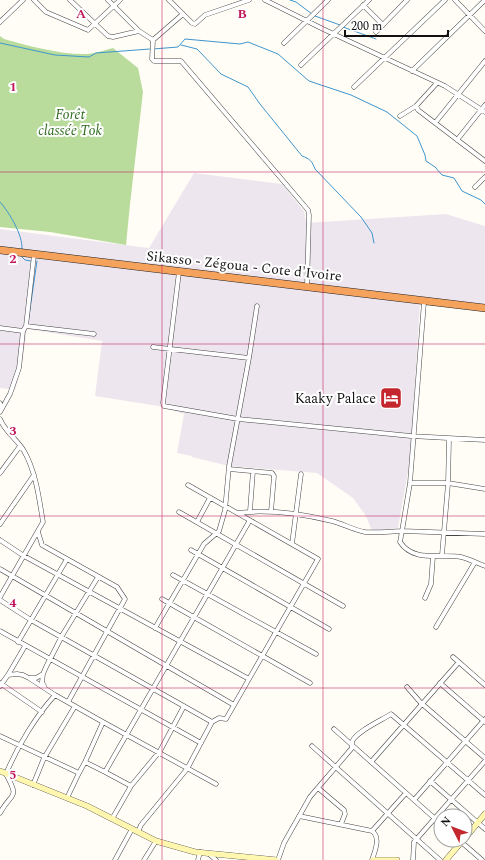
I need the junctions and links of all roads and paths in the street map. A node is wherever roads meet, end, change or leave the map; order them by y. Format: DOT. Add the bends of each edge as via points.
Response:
graph roads {
  1 [pos="23,0"];
  2 [pos="34,0"];
  3 [pos="70,0"];
  4 [pos="108,0"];
  5 [pos="120,0"];
  6 [pos="170,0"];
  7 [pos="249,0"];
  8 [pos="265,0"];
  9 [pos="328,0"];
  10 [pos="369,0"];
  11 [pos="408,0"];
  12 [pos="445,0"];
  13 [pos="455,0"];
  14 [pos="484,0"];
  15 [pos="363,5"];
  16 [pos="114,6"];
  17 [pos="183,14"];
  18 [pos="470,15"];
  19 [pos="306,21"];
  20 [pos="0,22"];
  21 [pos="95,24"];
  22 [pos="383,24"];
  23 [pos="139,31"];
  24 [pos="485,31"];
  25 [pos="376,32"];
  26 [pos="333,34"];
  27 [pos="153,40"];
  28 [pos="284,43"];
  29 [pos="385,58"];
  30 [pos="485,61"];
  31 [pos="301,65"];
  32 [pos="412,71"];
  33 [pos="437,83"];
  34 [pos="354,87"];
  35 [pos="458,95"];
  36 [pos="485,104"];
  37 [pos="416,106"];
  38 [pos="483,111"];
  39 [pos="400,116"];
  40 [pos="435,123"];
  41 [pos="457,140"];
  42 [pos="485,161"];
  43 [pos="485,177"];
  44 [pos="475,186"];
  45 [pos="0,250"];
  46 [pos="34,255"];
  47 [pos="179,272"];
  48 [pos="307,287"];
  49 [pos="424,302"];
  50 [pos="257,306"];
  51 [pos="485,308"];
  52 [pos="0,328"];
  53 [pos="24,328"];
  54 [pos="94,334"];
  55 [pos="153,347"];
  56 [pos="170,349"];
  57 [pos="249,358"];
  58 [pos="0,403"];
  59 [pos="0,407"];
  60 [pos="0,412"];
  61 [pos="238,419"];
  62 [pos="0,421"];
  63 [pos="414,436"];
  64 [pos="449,439"];
  65 [pos="485,440"];
  66 [pos="20,446"];
  67 [pos="229,469"];
  68 [pos="253,471"];
  69 [pos="0,473"];
  70 [pos="301,474"];
  71 [pos="34,475"];
  72 [pos="410,483"];
  73 [pos="448,483"];
  74 [pos="188,485"];
  75 [pos="485,489"];
  76 [pos="210,498"];
  77 [pos="225,506"];
  78 [pos="250,511"];
  79 [pos="179,512"];
  80 [pos="271,512"];
  81 [pos="237,513"];
  82 [pos="296,515"];
  83 [pos="250,520"];
  84 [pos="197,522"];
  85 [pos="0,524"];
  86 [pos="402,531"];
  87 [pos="38,532"];
  88 [pos="444,532"];
  89 [pos="216,533"];
  90 [pos="485,534"];
  91 [pos="0,540"];
  92 [pos="292,544"];
  93 [pos="236,545"];
  94 [pos="191,550"];
  95 [pos="199,554"];
  96 [pos="442,555"];
  97 [pos="24,556"];
  98 [pos="433,556"];
  99 [pos="67,559"];
  100 [pos="475,562"];
  101 [pos="485,566"];
  102 [pos="222,568"];
  103 [pos="0,569"];
  104 [pos="59,574"];
  105 [pos="172,575"];
  106 [pos="12,576"];
  107 [pos="98,577"];
  108 [pos="183,581"];
  109 [pos="304,584"];
  110 [pos="89,591"];
  111 [pos="207,594"];
  112 [pos="46,596"];
  113 [pos="0,597"];
  114 [pos="425,598"];
  115 [pos="162,599"];
  116 [pos="0,600"];
  117 [pos="170,604"];
  118 [pos="343,606"];
  119 [pos="290,607"];
  120 [pos="120,608"];
  121 [pos="76,613"];
  122 [pos="194,618"];
  123 [pos="31,620"];
  124 [pos="436,627"];
  125 [pos="155,628"];
  126 [pos="329,629"];
  127 [pos="0,631"];
  128 [pos="107,631"];
  129 [pos="276,632"];
  130 [pos="62,636"];
  131 [pos="180,641"];
  132 [pos="18,642"];
  133 [pos="25,646"];
  134 [pos="316,654"];
  135 [pos="94,655"];
  136 [pos="262,656"];
  137 [pos="454,658"];
  138 [pos="50,660"];
  139 [pos="459,662"];
  140 [pos="166,665"];
  141 [pos="43,674"];
  142 [pos="8,675"];
  143 [pos="29,678"];
  144 [pos="82,678"];
  145 [pos="249,680"];
  146 [pos="310,683"];
  147 [pos="440,683"];
  148 [pos="1,684"];
  149 [pos="485,684"];
  150 [pos="407,687"];
  151 [pos="45,688"];
  152 [pos="153,688"];
  153 [pos="54,694"];
  154 [pos="68,702"];
  155 [pos="422,704"];
  156 [pos="234,705"];
  157 [pos="75,706"];
  158 [pos="184,706"];
  159 [pos="141,711"];
  160 [pos="42,712"];
  161 [pos="484,721"];
  162 [pos="103,722"];
  163 [pos="212,722"];
  164 [pos="403,725"];
  165 [pos="172,728"];
  166 [pos="334,729"];
  167 [pos="126,735"];
  168 [pos="0,736"];
  169 [pos="465,741"];
  170 [pos="201,744"];
  171 [pos="352,745"];
  172 [pos="19,746"];
  173 [pos="312,746"];
  174 [pos="158,752"];
  175 [pos="44,758"];
  176 [pos="485,759"];
  177 [pos="85,762"];
  178 [pos="371,762"];
  179 [pos="447,762"];
  180 [pos="336,767"];
  181 [pos="188,768"];
  182 [pos="0,771"];
  183 [pos="105,772"];
  184 [pos="79,773"];
  185 [pos="6,774"];
  186 [pos="468,780"];
  187 [pos="430,781"];
  188 [pos="33,784"];
  189 [pos="216,784"];
  190 [pos="130,786"];
  191 [pos="318,788"];
  192 [pos="406,793"];
  193 [pos="485,795"];
  194 [pos="67,798"];
  195 [pos="451,799"];
  196 [pos="414,800"];
  197 [pos="443,808"];
  198 [pos="0,813"];
  199 [pos="388,814"];
  200 [pos="485,814"];
  201 [pos="299,816"];
  202 [pos="433,816"];
  203 [pos="112,819"];
  204 [pos="433,820"];
  205 [pos="478,823"];
  206 [pos="340,824"];
  207 [pos="473,828"];
  208 [pos="485,829"];
  209 [pos="135,831"];
  210 [pos="372,831"];
  211 [pos="416,839"];
  212 [pos="156,841"];
  213 [pos="456,848"];
  214 [pos="470,848"];
  215 [pos="200,852"];
  216 [pos="209,853"];
  217 [pos="145,859"];
  218 [pos="251,859"];
  219 [pos="114,860"];
  220 [pos="198,860"];
  221 [pos="216,860"];
  222 [pos="277,860"];
  223 [pos="373,860"];
  224 [pos="397,860"];
  225 [pos="413,860"];
  226 [pos="440,860"];
  227 [pos="446,860"];
  228 [pos="482,860"];
  1 -- 20 [label="street"];
  2 -- 21 [label="street" via="46,12 88,30"];
  3 -- 21 [label="street"];
  4 -- 16 [label="street"];
  5 -- 16 [label="street"];
  6 -- 17 [label="street"];
  7 -- 17 [label="street" via="205,15 197,23 192,23"];
  8 -- 19 [label="street"];
  9 -- 19 [label="street"];
  10 -- 15 [label="street"];
  11 -- 22 [label="street"];
  12 -- 29 [label="street"];
  13 -- 18 [label="street"];
  14 -- 18 [label="street"];
  15 -- 22 [label="street"];
  15 -- 26 [label="street"];
  16 -- 21 [label="street"];
  16 -- 23 [label="street"];
  17 -- 27 [label="street"];
  18 -- 24 [label="street"];
  18 -- 32 [label="street"];
  19 -- 26 [label="street"];
  19 -- 28 [label="street"];
  21 -- 23 [label="street" via="108,36 113,37"];
  22 -- 25 [label="street"];
  23 -- 27 [label="street"];
  26 -- 29 [label="street"];
  26 -- 31 [label="street"];
  27 -- 48 [label="street" via="152,59 181,61 308,210"];
  29 -- 32 [label="street"];
  29 -- 34 [label="street"];
  30 -- 35 [label="street"];
  32 -- 33 [label="street"];
  33 -- 35 [label="street"];
  33 -- 37 [label="street"];
  35 -- 38 [label="street"];
  35 -- 40 [label="street"];
  36 -- 38 [label="street"];
  37 -- 39 [label="street"];
  37 -- 40 [label="street"];
  38 -- 41 [label="street"];
  40 -- 41 [label="street"];
  41 -- 42 [label="street"];
  43 -- 44 [label="street"];
  45 -- 46 [label="highway, Sikasso - Zégoua - Cote d'Ivoire"];
  46 -- 47 [label="highway, Sikasso - Zégoua - Cote d'Ivoire"];
  46 -- 53 [label="street"];
  47 -- 48 [label="highway, Sikasso - Zégoua - Cote d'Ivoire"];
  47 -- 56 [label="street"];
  48 -- 49 [label="highway, Sikasso - Zégoua - Cote d'Ivoire"];
  49 -- 51 [label="highway, Sikasso - Zégoua - Cote d'Ivoire"];
  49 -- 63 [label="street"];
  50 -- 57 [label="street"];
  52 -- 53 [label="street"];
  53 -- 54 [label="street"];
  53 -- 60 [label="street" via="19,368 10,394"];
  55 -- 56 [label="street"];
  56 -- 57 [label="street"];
  56 -- 61 [label="street" via="164,406"];
  57 -- 61 [label="street"];
  58 -- 59 [label="street"];
  61 -- 63 [label="street"];
  61 -- 67 [label="street"];
  62 -- 66 [label="street"];
  63 -- 64 [label="street"];
  63 -- 72 [label="street"];
  64 -- 65 [label="street"];
  64 -- 73 [label="street"];
  66 -- 69 [label="street"];
  66 -- 71 [label="street"];
  67 -- 68 [label="street"];
  67 -- 77 [label="street"];
  68 -- 78 [label="street"];
  68 -- 80 [label="street" via="270,472 274,476"];
  70 -- 82 [label="street"];
  71 -- 85 [label="street"];
  71 -- 87 [label="street" via="43,522"];
  72 -- 73 [label="street"];
  72 -- 86 [label="street"];
  73 -- 75 [label="street"];
  73 -- 88 [label="street"];
  74 -- 76 [label="street"];
  76 -- 77 [label="street"];
  76 -- 84 [label="street"];
  77 -- 81 [label="street"];
  77 -- 89 [label="street" via="219,531"];
  78 -- 80 [label="street"];
  78 -- 81 [label="street"];
  79 -- 84 [label="street"];
  80 -- 82 [label="street"];
  81 -- 83 [label="street"];
  82 -- 86 [label="street" via="333,521 363,532"];
  82 -- 92 [label="street"];
  83 -- 92 [label="street"];
  83 -- 93 [label="street"];
  84 -- 89 [label="street"];
  86 -- 88 [label="street"];
  86 -- 98 [label="street" via="400,542 403,548 411,553"];
  87 -- 97 [label="street"];
  87 -- 99 [label="street" via="42,545"];
  88 -- 90 [label="street"];
  88 -- 96 [label="street"];
  89 -- 93 [label="street"];
  89 -- 95 [label="street" via="204,544"];
  91 -- 97 [label="street"];
  92 -- 109 [label="street" via="318,558"];
  93 -- 102 [label="street"];
  93 -- 109 [label="street"];
  94 -- 95 [label="street"];
  95 -- 102 [label="street"];
  95 -- 108 [label="street"];
  96 -- 98 [label="street"];
  96 -- 100 [label="street" via="463,557"];
  97 -- 104 [label="street"];
  97 -- 106 [label="street"];
  98 -- 114 [label="street" via="431,584"];
  99 -- 104 [label="street"];
  99 -- 107 [label="street"];
  100 -- 101 [label="street"];
  100 -- 124 [label="street"];
  102 -- 111 [label="street"];
  102 -- 119 [label="street"];
  103 -- 106 [label="street"];
  104 -- 110 [label="street"];
  104 -- 112 [label="street"];
  105 -- 108 [label="street"];
  106 -- 112 [label="street"];
  106 -- 113 [label="street"];
  107 -- 110 [label="street"];
  107 -- 120 [label="street" via="117,587 125,599"];
  108 -- 111 [label="street"];
  108 -- 117 [label="street"];
  109 -- 118 [label="street"];
  109 -- 119 [label="street"];
  110 -- 120 [label="street"];
  110 -- 121 [label="street"];
  111 -- 122 [label="street"];
  111 -- 129 [label="street"];
  112 -- 121 [label="street"];
  112 -- 123 [label="street"];
  115 -- 117 [label="street"];
  116 -- 123 [label="street"];
  117 -- 122 [label="street"];
  117 -- 125 [label="street"];
  119 -- 126 [label="street"];
  119 -- 129 [label="street"];
  120 -- 125 [label="street"];
  120 -- 128 [label="street"];
  121 -- 128 [label="street"];
  121 -- 130 [label="street"];
  122 -- 131 [label="street"];
  122 -- 136 [label="street"];
  123 -- 130 [label="street"];
  123 -- 132 [label="street"];
  125 -- 131 [label="street"];
  127 -- 132 [label="street"];
  128 -- 135 [label="street"];
  128 -- 140 [label="street"];
  129 -- 134 [label="street"];
  129 -- 136 [label="street"];
  130 -- 135 [label="street"];
  130 -- 138 [label="street"];
  131 -- 140 [label="street"];
  131 -- 145 [label="street"];
  132 -- 133 [label="street"];
  133 -- 138 [label="street"];
  133 -- 142 [label="street"];
  135 -- 144 [label="street"];
  135 -- 152 [label="street"];
  136 -- 145 [label="street"];
  136 -- 146 [label="street"];
  137 -- 139 [label="street"];
  138 -- 141 [label="street"];
  138 -- 144 [label="street"];
  139 -- 147 [label="street"];
  139 -- 149 [label="street"];
  140 -- 152 [label="street"];
  140 -- 156 [label="street"];
  141 -- 143 [label="street"];
  141 -- 151 [label="street" via="42,682"];
  142 -- 143 [label="street" via="17,674"];
  142 -- 148 [label="street"];
  143 -- 151 [label="street"];
  144 -- 154 [label="street"];
  144 -- 159 [label="street"];
  145 -- 156 [label="street"];
  147 -- 155 [label="street"];
  147 -- 161 [label="street"];
  148 -- 160 [label="street"];
  150 -- 155 [label="street"];
  151 -- 153 [label="street"];
  152 -- 158 [label="street"];
  152 -- 159 [label="street"];
  153 -- 154 [label="street"];
  153 -- 160 [label="street"];
  154 -- 157 [label="street"];
  155 -- 164 [label="street"];
  155 -- 169 [label="street"];
  156 -- 163 [label="street" via="226,719 219,718"];
  157 -- 162 [label="street"];
  157 -- 175 [label="street"];
  158 -- 163 [label="street"];
  158 -- 165 [label="street"];
  159 -- 165 [label="street"];
  159 -- 167 [label="street"];
  160 -- 172 [label="street"];
  161 -- 169 [label="street"];
  162 -- 167 [label="street"];
  162 -- 177 [label="street"];
  163 -- 170 [label="street"];
  164 -- 171 [label="street" via="391,714 360,733"];
  164 -- 178 [label="street"];
  164 -- 179 [label="street"];
  165 -- 170 [label="street"];
  165 -- 174 [label="street"];
  166 -- 171 [label="street"];
  167 -- 174 [label="street"];
  167 -- 183 [label="street"];
  168 -- 172 [label="street"];
  169 -- 176 [label="street"];
  169 -- 179 [label="street"];
  170 -- 181 [label="street"];
  171 -- 178 [label="street"];
  171 -- 180 [label="street"];
  172 -- 175 [label="street"];
  172 -- 185 [label="street"];
  173 -- 180 [label="street"];
  174 -- 181 [label="street"];
  174 -- 190 [label="street"];
  175 -- 184 [label="street"];
  175 -- 188 [label="street"];
  176 -- 186 [label="street"];
  177 -- 183 [label="street"];
  177 -- 184 [label="street"];
  178 -- 192 [label="street"];
  179 -- 186 [label="street"];
  179 -- 187 [label="street"];
  180 -- 191 [label="street"];
  180 -- 199 [label="street"];
  181 -- 189 [label="street"];
  181 -- 209 [label="street"];
  182 -- 185 [label="street"];
  183 -- 190 [label="street"];
  184 -- 194 [label="street"];
  185 -- 188 [label="street"];
  185 -- 198 [label="street" via="14,794"];
  186 -- 193 [label="street"];
  186 -- 195 [label="street"];
  187 -- 195 [label="street"];
  187 -- 196 [label="street"];
  188 -- 194 [label="street"];
  190 -- 203 [label="street"];
  191 -- 201 [label="street"];
  191 -- 206 [label="street" via="344,810 345,814"];
  192 -- 196 [label="street"];
  192 -- 199 [label="street"];
  194 -- 203 [label="street"];
  195 -- 197 [label="street"];
  195 -- 205 [label="street"];
  196 -- 202 [label="street"];
  199 -- 210 [label="street"];
  199 -- 211 [label="street"];
  200 -- 205 [label="street"];
  201 -- 206 [label="street"];
  201 -- 222 [label="street"];
  203 -- 209 [label="street"];
  204 -- 211 [label="street"];
  205 -- 207 [label="street"];
  205 -- 208 [label="street"];
  206 -- 210 [label="street"];
  209 -- 212 [label="street"];
  209 -- 219 [label="street"];
  210 -- 223 [label="street" via="377,838"];
  211 -- 225 [label="street"];
  211 -- 226 [label="street"];
  212 -- 215 [label="street"];
  212 -- 217 [label="street"];
  213 -- 227 [label="street"];
  214 -- 228 [label="street"];
  215 -- 216 [label="street"];
  215 -- 220 [label="street"];
  216 -- 218 [label="street"];
  216 -- 221 [label="street"];
  218 -- 222 [label="street"];
  223 -- 224 [label="street"];
}
